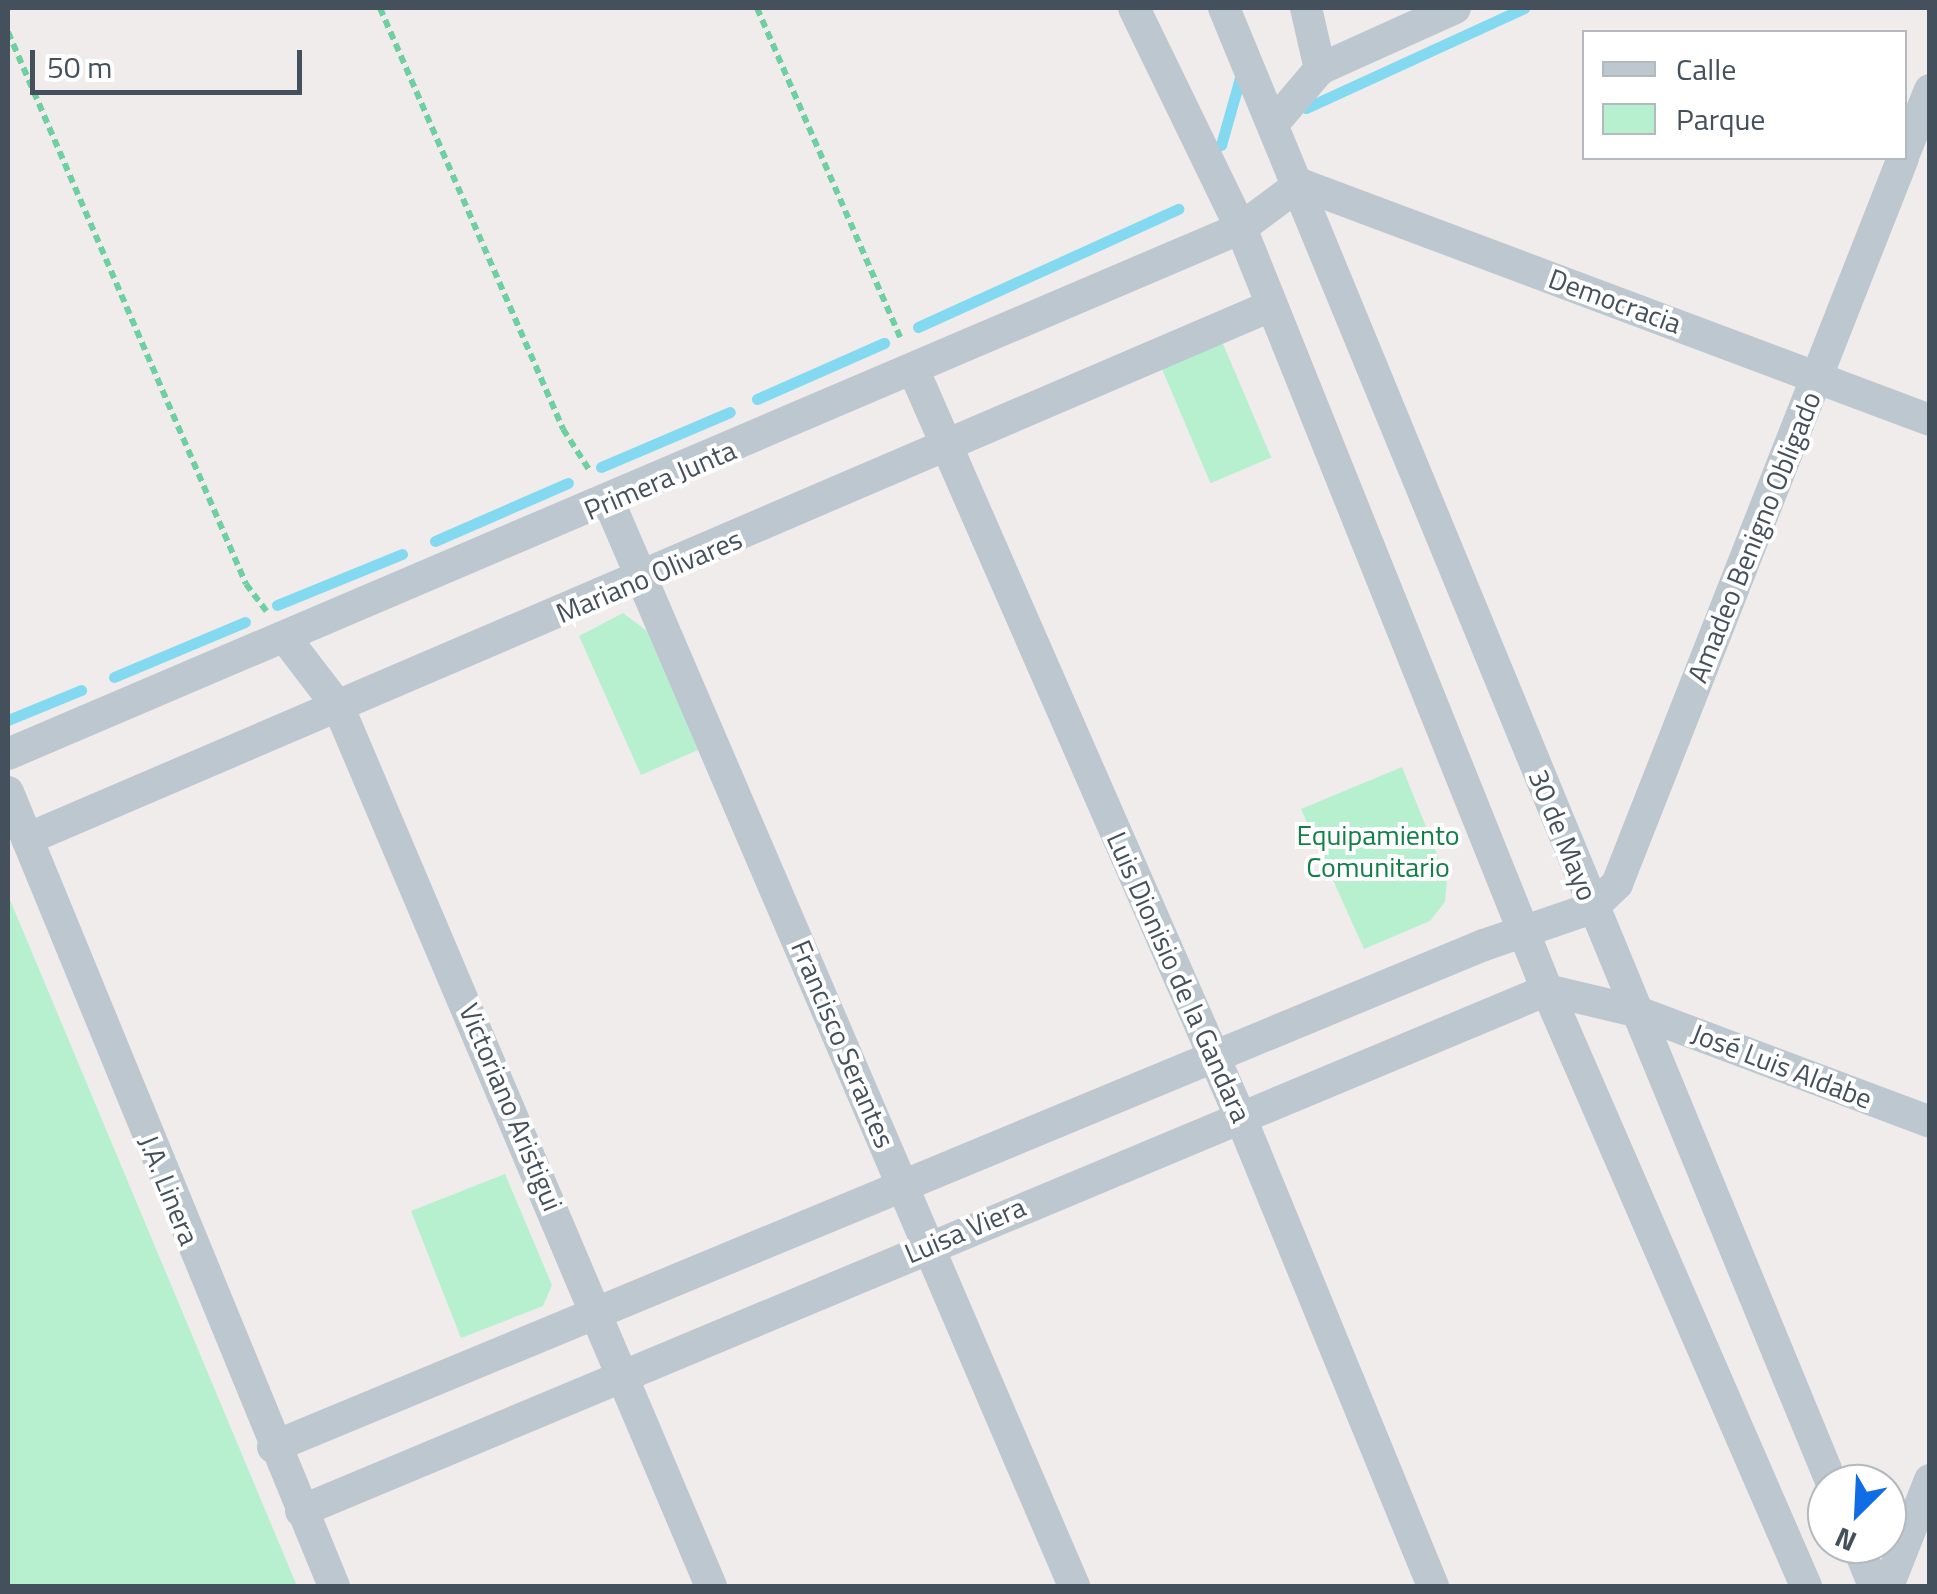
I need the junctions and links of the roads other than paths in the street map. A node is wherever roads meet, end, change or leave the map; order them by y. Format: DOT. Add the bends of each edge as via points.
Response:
graph roads {
  1 [pos="1134,8"];
  2 [pos="1224,8"];
  3 [pos="1306,8"];
  4 [pos="1455,8"];
  5 [pos="1320,69"];
  6 [pos="1930,90"];
  7 [pos="1274,123"];
  8 [pos="1907,148"];
  9 [pos="1902,160"];
  10 [pos="1300,184"];
  11 [pos="1241,228"];
  12 [pos="1268,307"];
  13 [pos="914,371"];
  14 [pos="1818,377"];
  15 [pos="1930,420"];
  16 [pos="947,446"];
  17 [pos="609,502"];
  18 [pos="645,578"];
  19 [pos="287,640"];
  20 [pos="339,708"];
  21 [pos="8,754"];
  22 [pos="8,792"];
  23 [pos="27,838"];
  24 [pos="1592,908"];
  25 [pos="1525,938"];
  26 [pos="1547,990"];
  27 [pos="1635,1011"];
  28 [pos="1214,1059"];
  29 [pos="1240,1116"];
  30 [pos="1930,1122"];
  31 [pos="904,1190"];
  32 [pos="926,1246"];
  33 [pos="600,1316"];
  34 [pos="625,1378"];
  35 [pos="273,1447"];
  36 [pos="1824,1464"];
  37 [pos="1930,1480"];
  38 [pos="301,1510"];
  39 [pos="334,1586"];
  40 [pos="711,1586"];
  41 [pos="1074,1586"];
  42 [pos="1433,1586"];
  43 [pos="1806,1586"];
  44 [pos="1888,1586"];
  1 -- 11 [label="street"];
  2 -- 7 [label="street, 30 de Mayo"];
  3 -- 5 [label="street"];
  4 -- 5 [label="street"];
  5 -- 7 [label="street"];
  6 -- 8 [label="street, Amadeo Benigno Obligado"];
  7 -- 10 [label="street, 30 de Mayo"];
  9 -- 14 [label="street, Amadeo Benigno Obligado"];
  10 -- 11 [label="street, Primera Junta"];
  10 -- 14 [label="street, Democracia"];
  10 -- 24 [label="street, 30 de Mayo"];
  11 -- 12 [label="street"];
  11 -- 13 [label="street, Primera Junta"];
  12 -- 16 [label="street, Mariano Olivares"];
  12 -- 25 [label="street"];
  13 -- 16 [label="street, Luis Dionisio de la Gandara"];
  13 -- 17 [label="street, Primera Junta"];
  14 -- 15 [label="street, Democracia"];
  14 -- 24 [label="street, Amadeo Benigno Obligado" via="1616,884"];
  16 -- 18 [label="street, Mariano Olivares"];
  16 -- 28 [label="street, Luis Dionisio de la Gandara"];
  17 -- 18 [label="street, Francisco Serantes"];
  17 -- 19 [label="street, Primera Junta"];
  18 -- 20 [label="street, Mariano Olivares"];
  18 -- 31 [label="street, Francisco Serantes"];
  19 -- 20 [label="street, Victoriano Aristigui"];
  19 -- 21 [label="street, Primera Junta"];
  20 -- 23 [label="street, Mariano Olivares"];
  20 -- 33 [label="street, Victoriano Aristigui"];
  22 -- 23 [label="street, J.A. Linera"];
  23 -- 35 [label="street, J.A. Linera"];
  24 -- 25 [label="street"];
  24 -- 27 [label="street, 30 de Mayo"];
  25 -- 26 [label="street"];
  25 -- 28 [label="street" via="1484,945"];
  26 -- 27 [label="street"];
  26 -- 29 [label="street, Luisa Viera"];
  26 -- 43 [label="street"];
  27 -- 30 [label="street, José Luis Aldabe"];
  27 -- 36 [label="street, 30 de Mayo"];
  28 -- 29 [label="street, Luis Dionisio de la Gandara"];
  28 -- 31 [label="street"];
  29 -- 32 [label="street, Luisa Viera"];
  29 -- 42 [label="street, Luis Dionisio de la Gandara"];
  31 -- 32 [label="street, Francisco Serantes"];
  31 -- 33 [label="street"];
  32 -- 34 [label="street, Luisa Viera"];
  32 -- 41 [label="street, Francisco Serantes"];
  33 -- 34 [label="street, Victoriano Aristigui"];
  33 -- 35 [label="street"];
  34 -- 38 [label="street, Luisa Viera"];
  34 -- 40 [label="street, Victoriano Aristigui"];
  35 -- 38 [label="street, J.A. Linera"];
  37 -- 44 [label="street"];
  38 -- 39 [label="street, J.A. Linera"];
}
